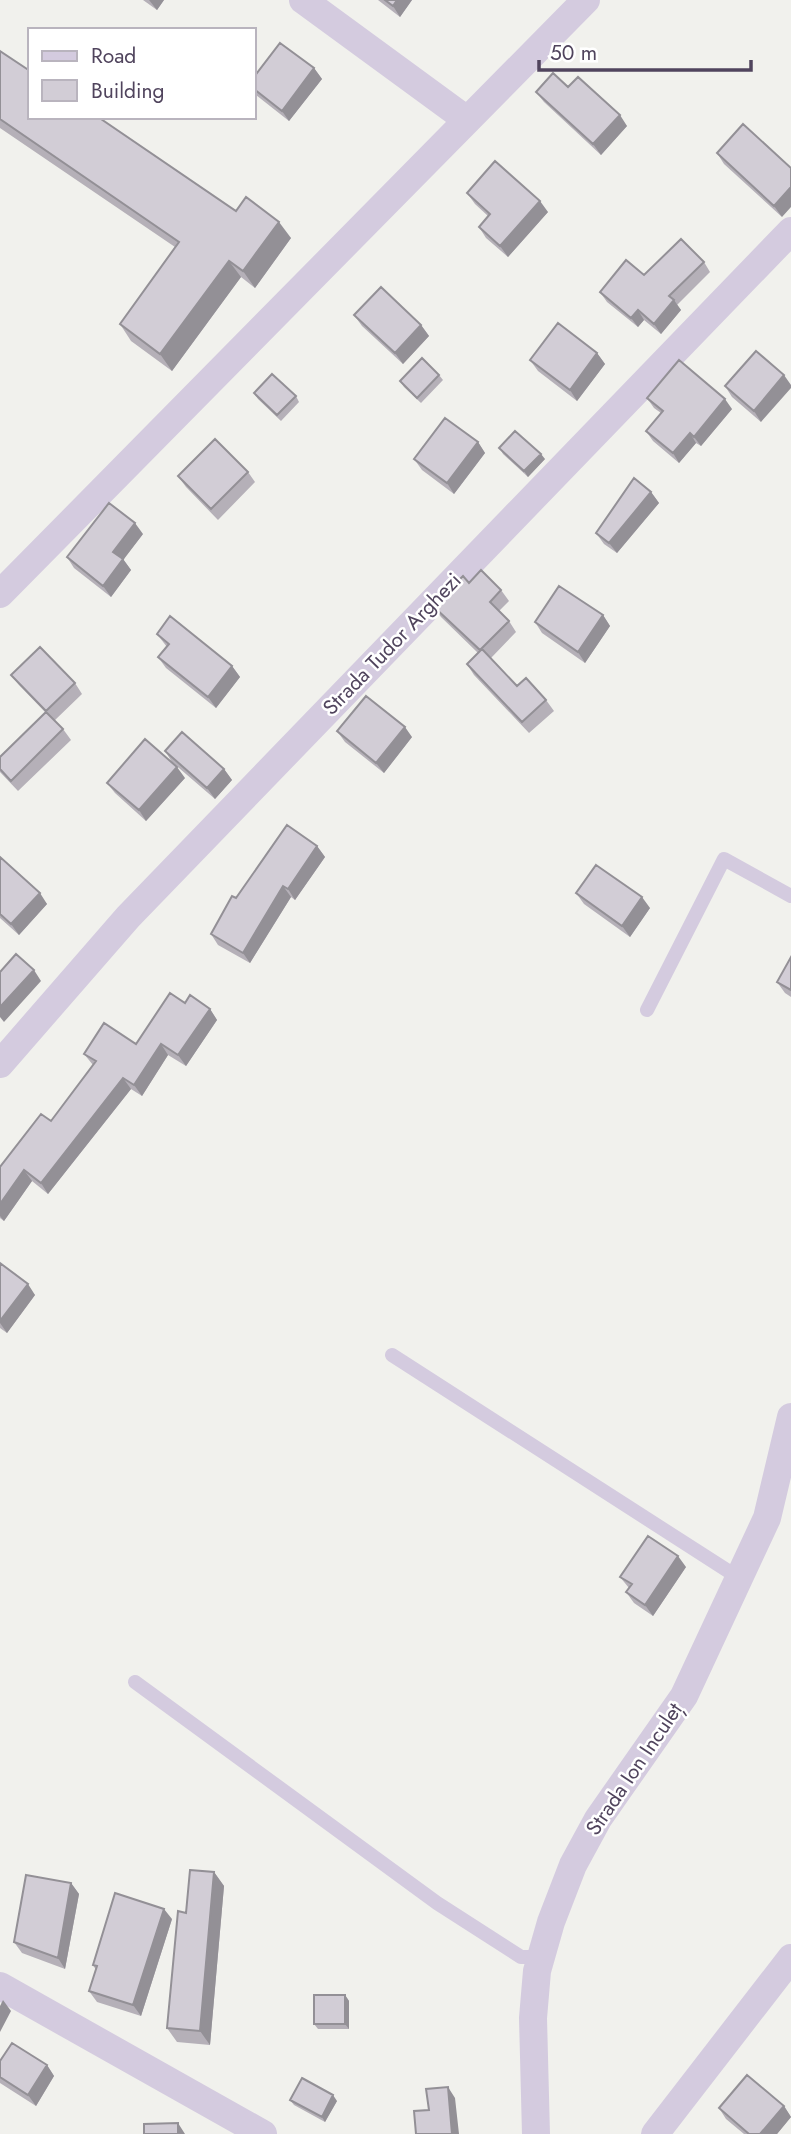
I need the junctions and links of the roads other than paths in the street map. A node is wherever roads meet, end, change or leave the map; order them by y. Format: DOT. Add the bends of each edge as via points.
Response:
graph roads {
  1 [pos="303,0"];
  2 [pos="586,0"];
  3 [pos="467,120"];
  4 [pos="791,231"];
  5 [pos="0,594"];
  6 [pos="791,896"];
  7 [pos="647,1010"];
  8 [pos="0,1064"];
  9 [pos="392,1355"];
  10 [pos="791,1417"];
  11 [pos="739,1578"];
  12 [pos="135,1682"];
  13 [pos="541,1957"];
  14 [pos="791,1958"];
  15 [pos="0,1986"];
  16 [pos="263,2134"];
  17 [pos="536,2134"];
  18 [pos="655,2134"];
  1 -- 3 [label="street"];
  2 -- 3 [label="street"];
  3 -- 5 [label="street"];
  4 -- 8 [label="street, Strada Tudor Arghezi" via="128,917"];
  6 -- 7 [label="lane" via="724,859"];
  9 -- 11 [label="lane"];
  10 -- 11 [label="street, Strada Ion Inculeț" via="767,1518"];
  11 -- 13 [label="street, Strada Ion Inculeț" via="684,1696 627,1774 573,1865"];
  12 -- 13 [label="lane" via="436,1903 521,1957"];
  13 -- 17 [label="street, Strada Ion Inculeț" via="533,2018"];
  14 -- 18 [label="street"];
  15 -- 16 [label="street"];
}
